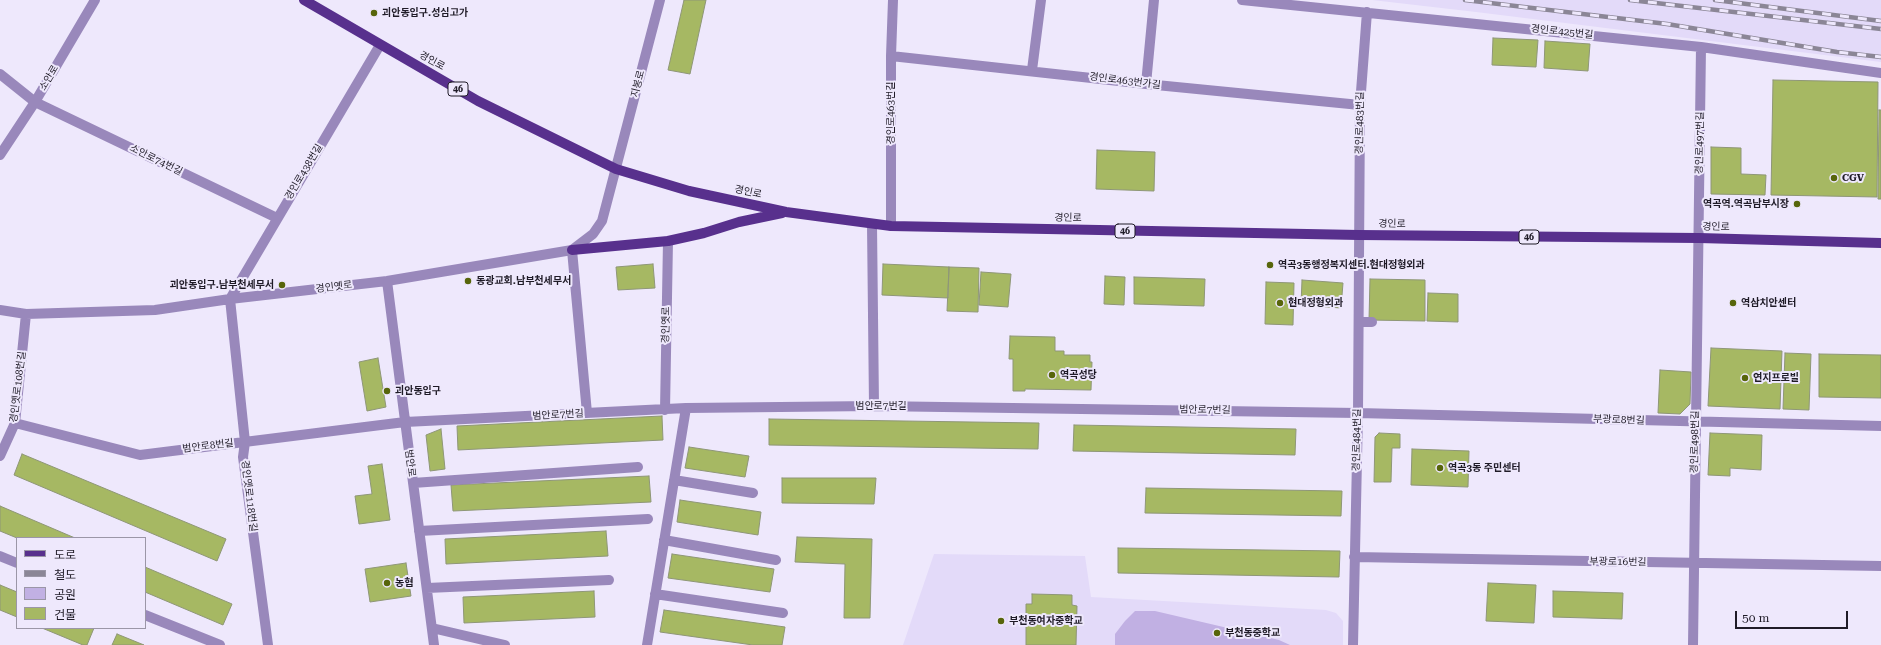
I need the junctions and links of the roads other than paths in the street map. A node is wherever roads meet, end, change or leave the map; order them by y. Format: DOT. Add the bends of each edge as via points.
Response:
graph roads {
  1 [pos="95,0"];
  2 [pos="304,0"];
  3 [pos="660,0"];
  4 [pos="893,0"];
  5 [pos="1041,0"];
  6 [pos="1154,0"];
  7 [pos="1242,0"];
  8 [pos="1367,12"];
  9 [pos="380,45"];
  10 [pos="1701,47"];
  11 [pos="891,56"];
  12 [pos="1032,70"];
  13 [pos="1881,73"];
  14 [pos="0,74"];
  15 [pos="1146,84"];
  16 [pos="35,102"];
  17 [pos="1360,105"];
  18 [pos="0,155"];
  19 [pos="616,169"];
  20 [pos="786,212"];
  21 [pos="277,218"];
  22 [pos="872,225"];
  23 [pos="891,226"];
  24 [pos="1359,235"];
  25 [pos="1699,238"];
  26 [pos="668,241"];
  27 [pos="1881,243"];
  28 [pos="572,250"];
  29 [pos="387,281"];
  30 [pos="230,299"];
  31 [pos="0,310"];
  32 [pos="26,314"];
  33 [pos="1359,322"];
  34 [pos="1372,322"];
  35 [pos="874,406"];
  36 [pos="686,408"];
  37 [pos="665,410"];
  38 [pos="587,413"];
  39 [pos="1358,413"];
  40 [pos="405,422"];
  41 [pos="1695,422"];
  42 [pos="15,423"];
  43 [pos="1881,426"];
  44 [pos="245,442"];
  45 [pos="0,456"];
  46 [pos="638,467"];
  47 [pos="674,480"];
  48 [pos="413,483"];
  49 [pos="754,493"];
  50 [pos="648,519"];
  51 [pos="419,531"];
  52 [pos="664,540"];
  53 [pos="0,556"];
  54 [pos="1354,557"];
  55 [pos="776,560"];
  56 [pos="16,563"];
  57 [pos="1694,563"];
  58 [pos="1881,566"];
  59 [pos="609,580"];
  60 [pos="426,588"];
  61 [pos="655,594"];
  62 [pos="783,613"];
  63 [pos="146,615"];
  64 [pos="432,628"];
  65 [pos="220,645"];
  66 [pos="268,645"];
  67 [pos="434,645"];
  68 [pos="506,645"];
  69 [pos="650,645"];
  70 [pos="1353,645"];
  71 [pos="1693,645"];
  1 -- 16 [label="street, 소안로"];
  2 -- 9 [label="main road, 경인로 / 46"];
  3 -- 19 [label="street, 지봉로"];
  4 -- 11 [label="street, 경인로463번길"];
  5 -- 12 [label="street"];
  6 -- 15 [label="street"];
  7 -- 8 [label="street, 경인로425번길"];
  8 -- 10 [label="street, 경인로425번길"];
  8 -- 17 [label="street, 경인로483번길"];
  9 -- 19 [label="main road, 경인로 / 46" via="478,100"];
  9 -- 21 [label="street, 경인로438번길"];
  10 -- 13 [label="street, 경인로425번길"];
  10 -- 25 [label="street, 경인로497번길"];
  11 -- 12 [label="street, 경인로463번가길"];
  11 -- 23 [label="street, 경인로463번길"];
  12 -- 15 [label="street, 경인로463번가길"];
  14 -- 16 [label="street, 소안로74번길"];
  15 -- 17 [label="street, 경인로463번가길"];
  16 -- 18 [label="street, 소안로"];
  16 -- 21 [label="street, 소안로74번길"];
  17 -- 24 [label="street, 경인로483번길"];
  19 -- 20 [label="main road, 경인로 / 46" via="689,191"];
  19 -- 28 [label="street, 경인옛로" via="602,221 593,234"];
  20 -- 22 [label="main road, 경인로 / 46"];
  20 -- 26 [label="main road"];
  21 -- 30 [label="street, 경인로438번길"];
  22 -- 23 [label="main road, 경인로 / 46"];
  22 -- 35 [label="street"];
  23 -- 24 [label="main road, 경인로 / 46"];
  24 -- 25 [label="main road, 경인로 / 46"];
  24 -- 33 [label="street, 경인로484번길"];
  25 -- 27 [label="main road, 경인로 / 46"];
  25 -- 41 [label="street, 경인로498번길"];
  26 -- 28 [label="main road"];
  26 -- 37 [label="street, 경인옛로"];
  28 -- 29 [label="street, 경인옛로"];
  28 -- 38 [label="street"];
  29 -- 30 [label="street, 경인옛로"];
  29 -- 40 [label="street, 범안로"];
  30 -- 32 [label="street, 경인옛로" via="155,310"];
  30 -- 44 [label="street, 경인옛로118번길"];
  31 -- 32 [label="street, 경인옛로"];
  32 -- 42 [label="street, 경인옛로108번길"];
  33 -- 34 [label="street"];
  33 -- 39 [label="street, 경인로484번길"];
  35 -- 36 [label="street, 범안로7번길"];
  35 -- 39 [label="street, 범안로7번길"];
  36 -- 37 [label="street, 범안로7번길"];
  36 -- 47 [label="street"];
  37 -- 38 [label="street, 범안로7번길"];
  38 -- 40 [label="street, 범안로7번길"];
  39 -- 41 [label="street, 부광로8번길"];
  39 -- 54 [label="street, 경인로484번길"];
  40 -- 44 [label="street, 범안로8번길"];
  40 -- 48 [label="street, 범안로"];
  41 -- 43 [label="street, 부광로8번길"];
  41 -- 57 [label="street, 경인로498번길"];
  42 -- 44 [label="street, 범안로8번길" via="140,455"];
  42 -- 45 [label="street, 경인옛로108번길"];
  44 -- 66 [label="street, 경인옛로118번길" via="243,457"];
  46 -- 48 [label="street"];
  47 -- 49 [label="street"];
  47 -- 52 [label="street"];
  48 -- 51 [label="street, 범안로"];
  50 -- 51 [label="street"];
  51 -- 60 [label="street, 범안로"];
  52 -- 55 [label="street"];
  52 -- 61 [label="street"];
  53 -- 56 [label="street"];
  54 -- 57 [label="street, 부광로16번길"];
  54 -- 70 [label="street, 경인로484번길"];
  57 -- 58 [label="street, 부광로16번길"];
  57 -- 71 [label="street, 경인로498번길"];
  59 -- 60 [label="street"];
  60 -- 64 [label="street, 범안로"];
  61 -- 62 [label="street"];
  61 -- 69 [label="street"];
  63 -- 65 [label="street"];
  64 -- 67 [label="street, 범안로"];
  64 -- 68 [label="street"];
}
